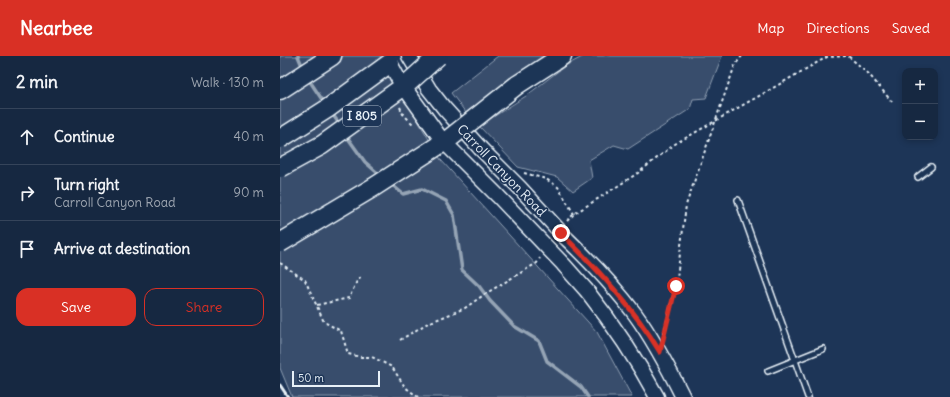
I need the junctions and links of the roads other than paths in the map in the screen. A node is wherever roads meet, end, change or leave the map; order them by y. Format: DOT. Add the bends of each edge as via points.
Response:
graph roads {
  1 [pos="332,56"];
  2 [pos="409,56"];
  3 [pos="438,56"];
  4 [pos="562,56"];
  5 [pos="388,58"];
  6 [pos="280,90"];
  7 [pos="280,128"];
  8 [pos="280,139"];
  9 [pos="931,167"];
  10 [pos="280,168"];
  11 [pos="918,177"];
  12 [pos="738,200"];
  13 [pos="280,243"];
  14 [pos="823,349"];
  15 [pos="795,360"];
  16 [pos="768,372"];
  17 [pos="657,397"];
  18 [pos="683,397"];
  19 [pos="808,397"];
  1 -- 6 [label="highway"];
  2 -- 18 [label="main road, Carroll Canyon Road, bridge" via="429,89 466,134 606,279 636,316 660,352"];
  3 -- 10 [label="highway, I 805, bridge" via="407,84 322,145"];
  4 -- 13 [label="highway, bridge" via="517,85 450,138"];
  5 -- 7 [label="highway"];
  5 -- 8 [label="highway, bridge" via="327,109"];
  5 -- 17 [label="main road, Carroll Canyon Road, bridge" via="399,80 442,140 587,291 634,358"];
  9 -- 11 [label="lane"];
  12 -- 15 [label="lane"];
  14 -- 15 [label="lane"];
  15 -- 16 [label="lane"];
  15 -- 19 [label="lane"];
}
